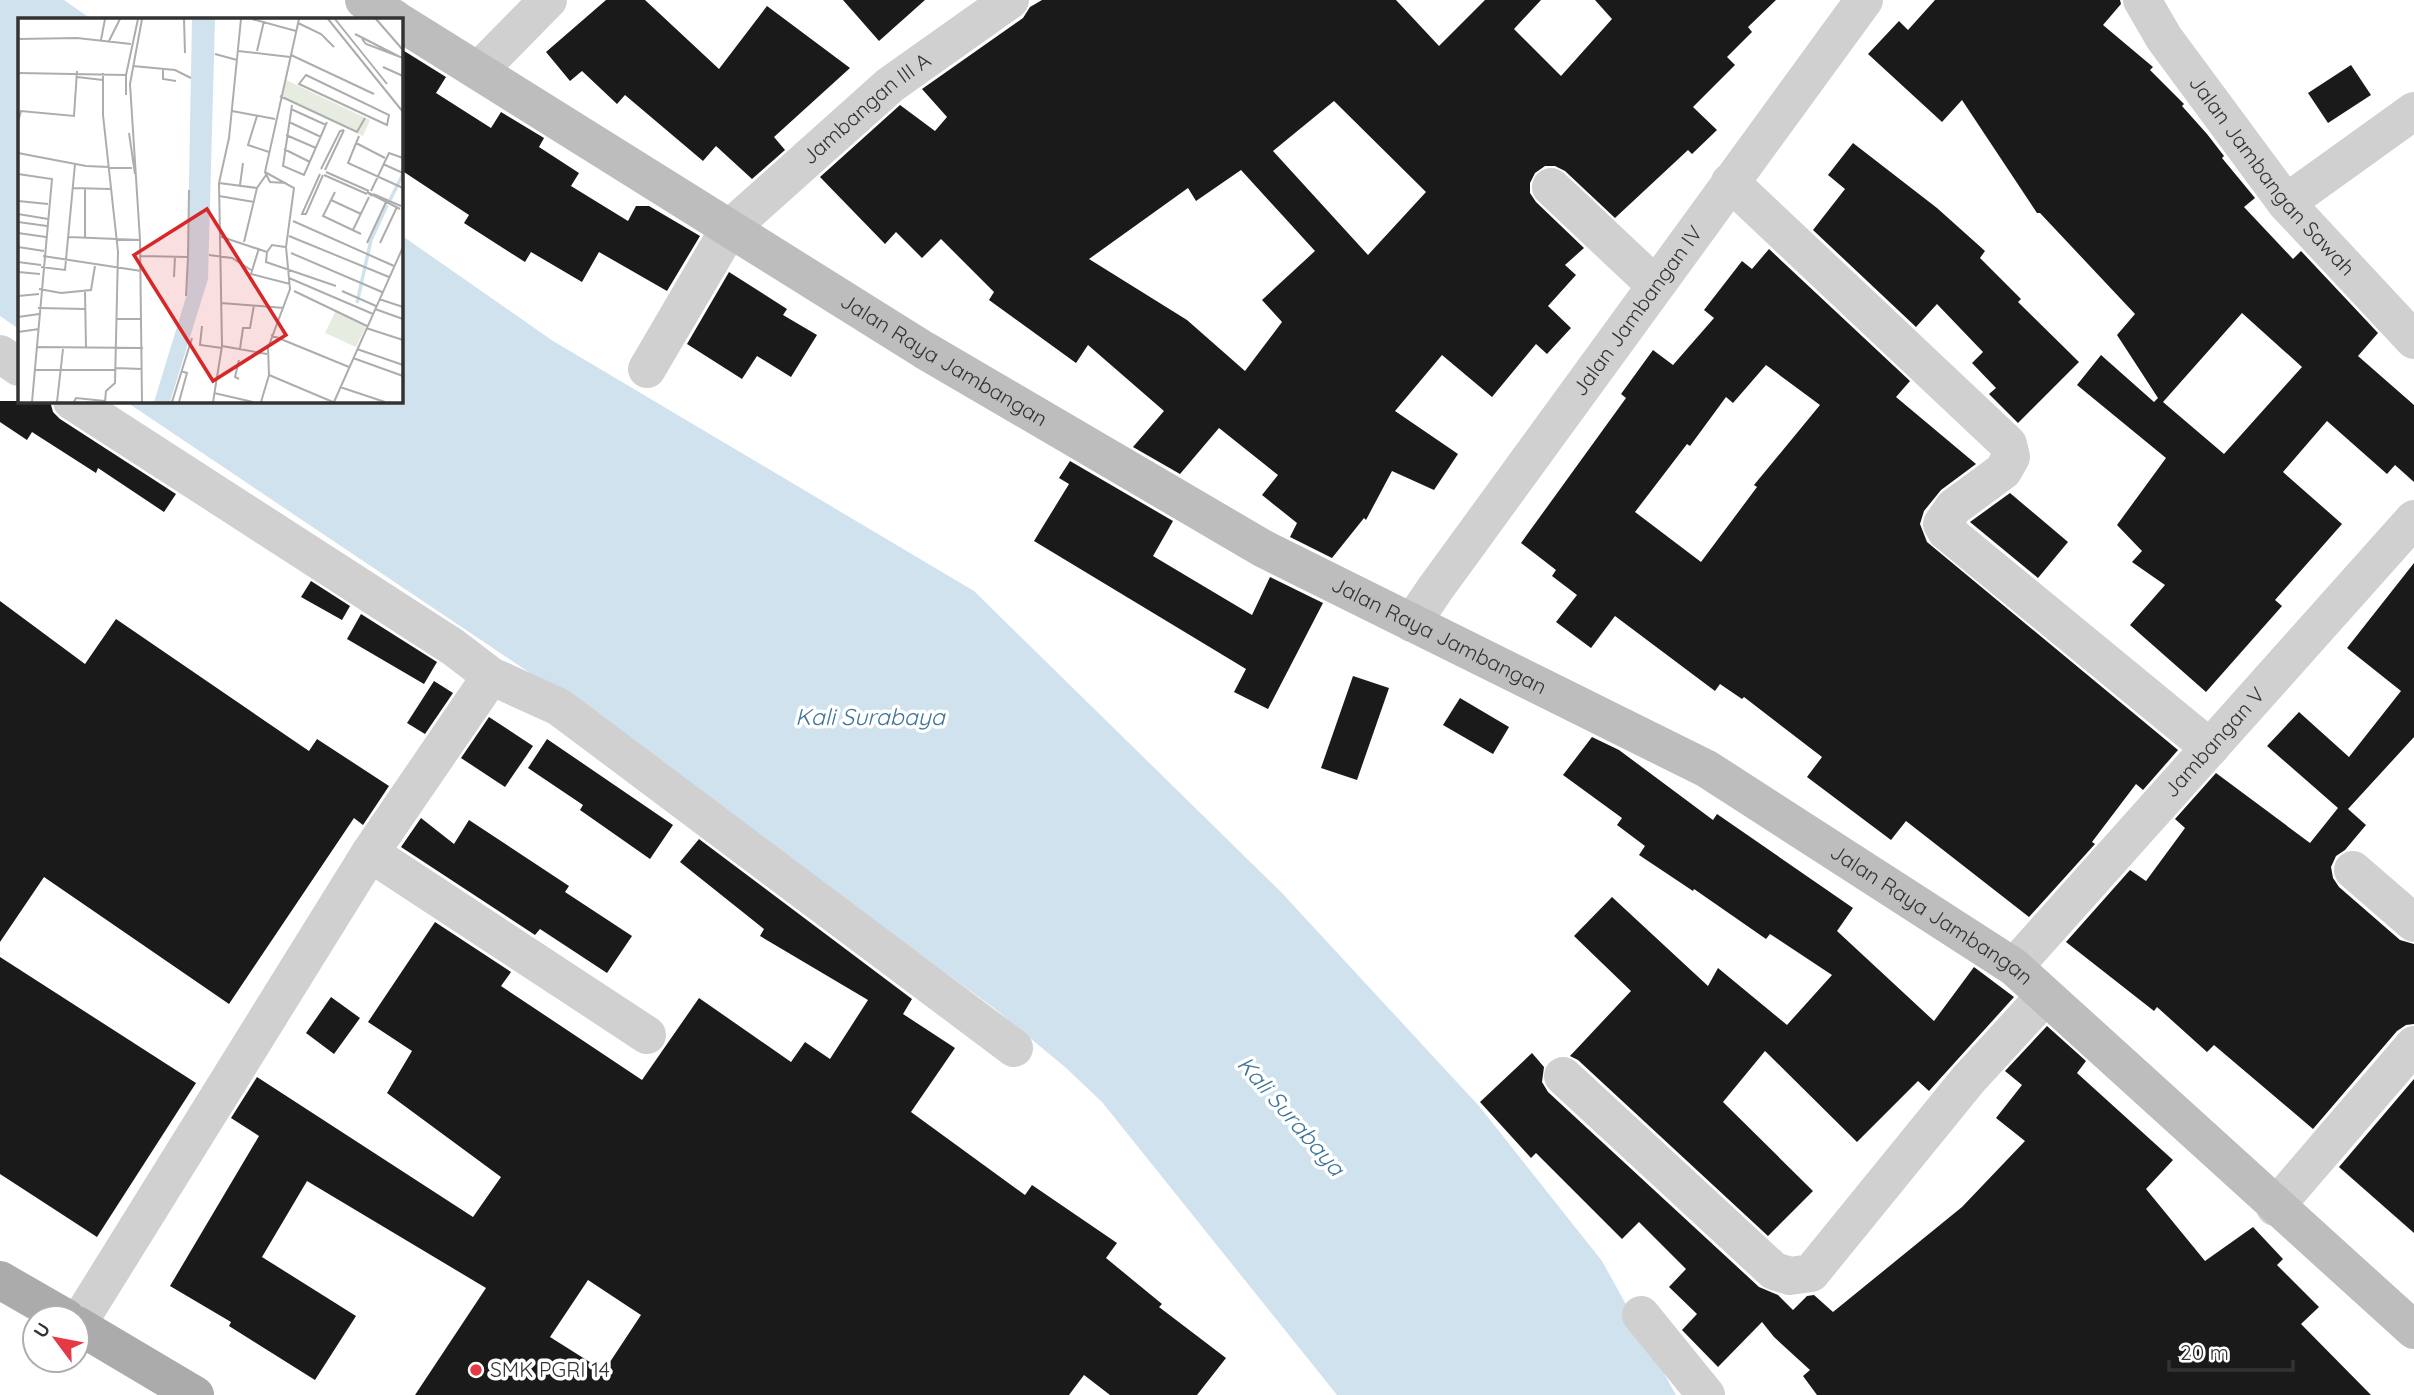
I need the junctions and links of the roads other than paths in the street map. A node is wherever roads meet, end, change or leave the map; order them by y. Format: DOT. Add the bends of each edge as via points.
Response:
graph roads {
  1 [pos="364,0"];
  2 [pos="548,0"];
  3 [pos="1010,0"];
  4 [pos="1864,0"];
  5 [pos="2142,0"];
  6 [pos="393,18"];
  7 [pos="402,24"];
  8 [pos="478,71"];
  9 [pos="2414,111"];
  10 [pos="1730,182"];
  11 [pos="1551,187"];
  12 [pos="2286,203"];
  13 [pos="729,229"];
  14 [pos="1655,285"];
  15 [pos="2414,340"];
  16 [pos="0,354"];
  17 [pos="18,366"];
  18 [pos="647,369"];
  19 [pos="74,402"];
  20 [pos="2414,519"];
  21 [pos="1412,623"];
  22 [pos="491,676"];
  23 [pos="2210,748"];
  24 [pos="370,853"];
  25 [pos="2353,870"];
  26 [pos="2414,923"];
  27 [pos="2014,968"];
  28 [pos="2045,996"];
  29 [pos="648,1035"];
  30 [pos="2414,1045"];
  31 [pos="1014,1048"];
  32 [pos="1563,1076"];
  33 [pos="2275,1206"];
  34 [pos="0,1280"];
  35 [pos="42,1304"];
  36 [pos="90,1304"];
  37 [pos="1641,1315"];
  38 [pos="2414,1330"];
  39 [pos="91,1333"];
  40 [pos="194,1395"];
  41 [pos="1706,1395"];
  1 -- 6 [label="main road"];
  2 -- 8 [label="street"];
  3 -- 13 [label="street, Jambangan III A" via="890,85"];
  4 -- 10 [label="street, Jalan Jambangan IV"];
  5 -- 12 [label="street, Jalan Jambangan Sawah" via="2164,38"];
  7 -- 8 [label="main road, Jalan Raya Jambangan"];
  8 -- 13 [label="main road, Jalan Raya Jambangan"];
  9 -- 12 [label="street"];
  10 -- 14 [label="street, Jalan Jambangan IV"];
  10 -- 23 [label="street" via="2008,444 2011,457 2003,471 1954,507 1942,524 1946,531"];
  11 -- 14 [label="street"];
  12 -- 15 [label="street, Jalan Jambangan Sawah"];
  13 -- 18 [label="street, Jambangan III A"];
  13 -- 21 [label="main road, Jalan Raya Jambangan" via="923,350 1264,549"];
  14 -- 21 [label="street, Jalan Jambangan IV"];
  16 -- 17 [label="street"];
  19 -- 22 [label="street"];
  20 -- 23 [label="street, Jambangan V"];
  21 -- 27 [label="main road, Jalan Raya Jambangan" via="1707,769"];
  22 -- 24 [label="street"];
  22 -- 31 [label="street" via="559,707"];
  23 -- 27 [label="street, Jambangan V"];
  24 -- 29 [label="street"];
  24 -- 36 [label="street"];
  25 -- 26 [label="street"];
  27 -- 28 [label="main road, Jalan Raya Jambangan"];
  28 -- 32 [label="street" via="1968,1080 1811,1273 1790,1276 1774,1271"];
  28 -- 33 [label="main road, Jalan Raya Jambangan"];
  30 -- 33 [label="street"];
  33 -- 38 [label="main road, Jalan Raya Jambangan"];
  34 -- 35 [label="main road"];
  37 -- 41 [label="street"];
  39 -- 40 [label="main road"];
}
